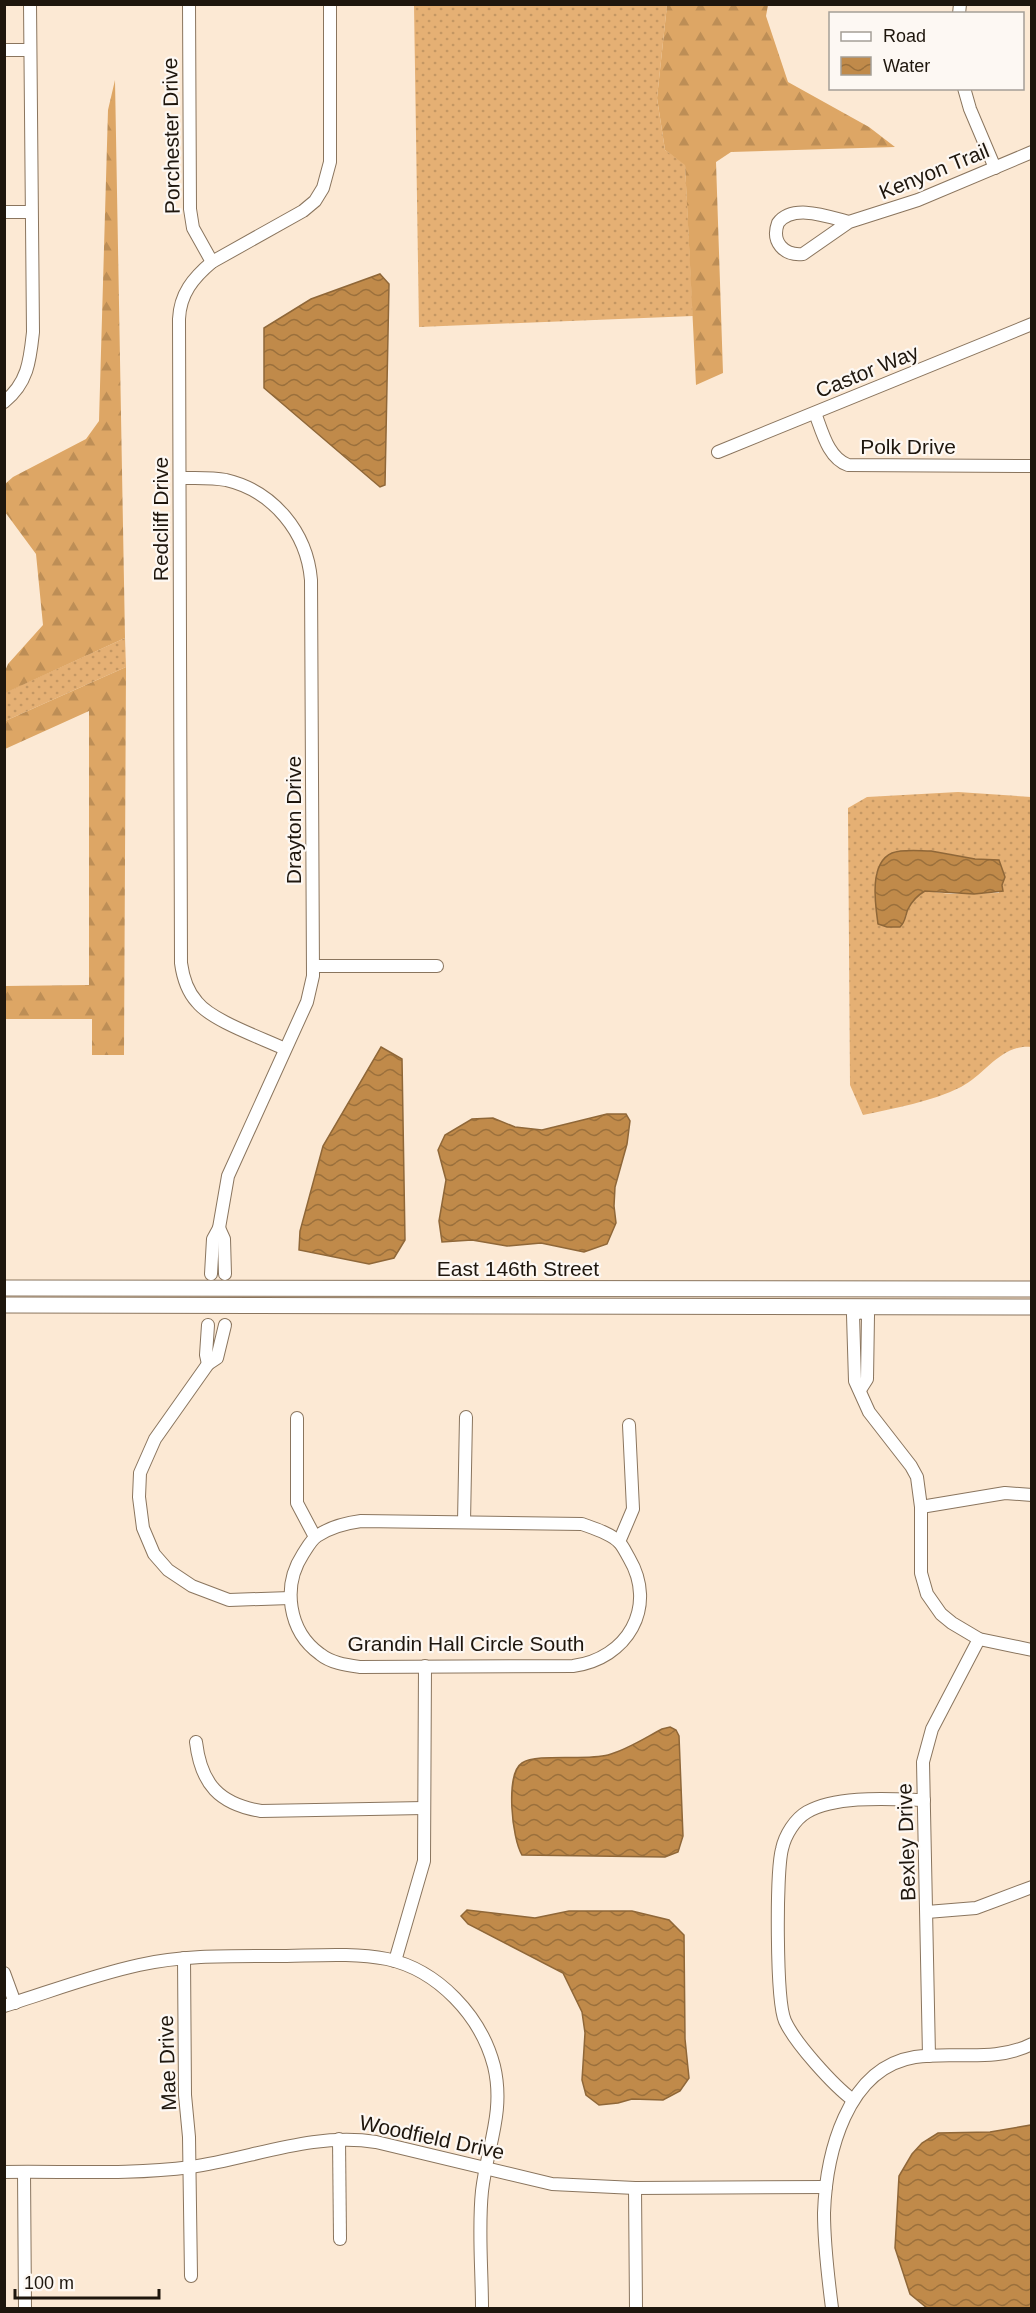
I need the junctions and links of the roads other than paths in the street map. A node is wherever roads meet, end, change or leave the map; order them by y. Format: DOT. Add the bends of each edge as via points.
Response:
graph roads {
  1 [pos="30,4"];
  2 [pos="189,4"];
  3 [pos="330,4"];
  4 [pos="30,50"];
  5 [pos="4,51"];
  6 [pos="965,90"];
  7 [pos="1032,152"];
  8 [pos="995,168"];
  9 [pos="4,212"];
  10 [pos="31,212"];
  11 [pos="849,222"];
  12 [pos="212,262"];
  13 [pos="1032,324"];
  14 [pos="4,402"];
  15 [pos="815,413"];
  16 [pos="718,452"];
  17 [pos="1032,466"];
  18 [pos="180,478"];
  19 [pos="313,966"];
  20 [pos="437,966"];
  21 [pos="285,1049"];
  22 [pos="219,1228"];
  23 [pos="211,1274"];
  24 [pos="225,1274"];
  25 [pos="4,1288"];
  26 [pos="860,1289"];
  27 [pos="1032,1289"];
  28 [pos="4,1305"];
  29 [pos="1032,1307"];
  30 [pos="861,1309"];
  31 [pos="208,1325"];
  32 [pos="225,1325"];
  33 [pos="208,1364"];
  34 [pos="466,1417"];
  35 [pos="297,1418"];
  36 [pos="628,1425"];
  37 [pos="1032,1495"];
  38 [pos="921,1507"];
  39 [pos="464,1522"];
  40 [pos="315,1537"];
  41 [pos="619,1542"];
  42 [pos="290,1598"];
  43 [pos="979,1639"];
  44 [pos="1032,1650"];
  45 [pos="425,1666"];
  46 [pos="196,1742"];
  47 [pos="924,1800"];
  48 [pos="424,1808"];
  49 [pos="1032,1887"];
  50 [pos="927,1912"];
  51 [pos="184,1958"];
  52 [pos="395,1961"];
  53 [pos="4,1973"];
  54 [pos="10,2004"];
  55 [pos="1032,2044"];
  56 [pos="929,2056"];
  57 [pos="853,2100"];
  58 [pos="339,2139"];
  59 [pos="190,2167"];
  60 [pos="486,2168"];
  61 [pos="4,2172"];
  62 [pos="24,2172"];
  63 [pos="826,2187"];
  64 [pos="635,2188"];
  65 [pos="340,2239"];
  66 [pos="191,2276"];
  67 [pos="25,2308"];
  68 [pos="482,2308"];
  69 [pos="636,2308"];
  70 [pos="832,2308"];
  1 -- 4 [label="street"];
  2 -- 12 [label="street, Porchester Drive" via="190,208 193,228"];
  3 -- 12 [label="street, Redcliff Drive" via="331,156 323,188 303,211"];
  4 -- 5 [label="street"];
  4 -- 10 [label="street"];
  6 -- 8 [label="street"];
  7 -- 8 [label="street, Kenyon Trail"];
  8 -- 11 [label="street, Kenyon Trail" via="918,200"];
  9 -- 10 [label="street"];
  10 -- 14 [label="street" via="33,332 29,368 18,389"];
  11 -- 11 [label="street, Kenyon Trail" via="791,213 778,223 777,241 786,252 803,254"];
  12 -- 18 [label="street, Redcliff Drive" via="189,285 179,310"];
  13 -- 15 [label="street, Castor Way"];
  15 -- 16 [label="street, Castor Way"];
  15 -- 17 [label="street, Polk Drive" via="834,455 848,465"];
  18 -- 19 [label="street, Drayton Drive" via="226,480 255,491 287,518 305,551 311,580"];
  18 -- 21 [label="street, Redcliff Drive" via="182,973 197,1003 207,1011"];
  19 -- 20 [label="street"];
  19 -- 21 [label="street, Drayton Drive" via="307,1002"];
  21 -- 22 [label="street, Drayton Drive" via="228,1176"];
  22 -- 23 [label="street, Drayton Drive" via="213,1239"];
  22 -- 24 [label="street, Drayton Drive" via="224,1239"];
  25 -- 26 [label="main road, East 146th Street"];
  26 -- 27 [label="main road, East 146th Street"];
  26 -- 30 [label="street"];
  28 -- 30 [label="main road, East 146th Street"];
  29 -- 30 [label="main road, East 146th Street"];
  30 -- 38 [label="street" via="868,1315 867,1379 860,1390 869,1412 917,1477"];
  31 -- 33 [label="street"];
  32 -- 33 [label="street" via="217,1358"];
  33 -- 42 [label="street" via="155,1439 140,1473 143,1528 154,1554 168,1570 192,1586 229,1600"];
  34 -- 39 [label="street"];
  35 -- 40 [label="street" via="297,1503"];
  36 -- 41 [label="street" via="633,1509"];
  37 -- 38 [label="street" via="1005,1493"];
  38 -- 43 [label="street" via="921,1573 927,1594 941,1614"];
  39 -- 40 [label="street" via="361,1521 336,1526"];
  39 -- 41 [label="street" via="582,1524"];
  40 -- 42 [label="street" via="297,1563"];
  41 -- 45 [label="street, Grandin Hall Circle South" via="634,1566 640,1596 637,1616 625,1639 603,1658 573,1666"];
  42 -- 45 [label="street, Grandin Hall Circle South" via="300,1631 328,1659 360,1666"];
  43 -- 44 [label="street"];
  43 -- 47 [label="street, Bexley Drive" via="927,1742"];
  45 -- 48 [label="street"];
  46 -- 48 [label="street" via="207,1778 220,1796 241,1808"];
  47 -- 50 [label="street, Bexley Drive"];
  47 -- 57 [label="street" via="841,1801 826,1805 797,1820 782,1845 782,2012 792,2032 825,2075"];
  48 -- 52 [label="street" via="424,1862"];
  49 -- 50 [label="street" via="976,1908"];
  50 -- 56 [label="street, Bexley Drive"];
  51 -- 52 [label="street" via="356,1956"];
  51 -- 54 [label="street" via="108,1973"];
  51 -- 59 [label="street, Mae Drive"];
  52 -- 60 [label="street" via="442,1987 465,2009 484,2038 498,2089 497,2119"];
  53 -- 54 [label="street"];
  55 -- 56 [label="street" via="1006,2054"];
  56 -- 57 [label="street" via="888,2066 862,2086"];
  57 -- 63 [label="street" via="832,2155"];
  58 -- 59 [label="street, Woodfield Drive"];
  58 -- 60 [label="street, Woodfield Drive" via="376,2142"];
  58 -- 65 [label="street"];
  59 -- 62 [label="street, Woodfield Drive"];
  59 -- 66 [label="street, Mae Drive"];
  60 -- 64 [label="street, Woodfield Drive" via="552,2184"];
  60 -- 68 [label="street" via="482,2195"];
  61 -- 62 [label="street, Woodfield Drive"];
  62 -- 67 [label="street"];
  63 -- 64 [label="street, Woodfield Drive"];
  63 -- 70 [label="street" via="825,2238"];
  64 -- 69 [label="street"];
}
